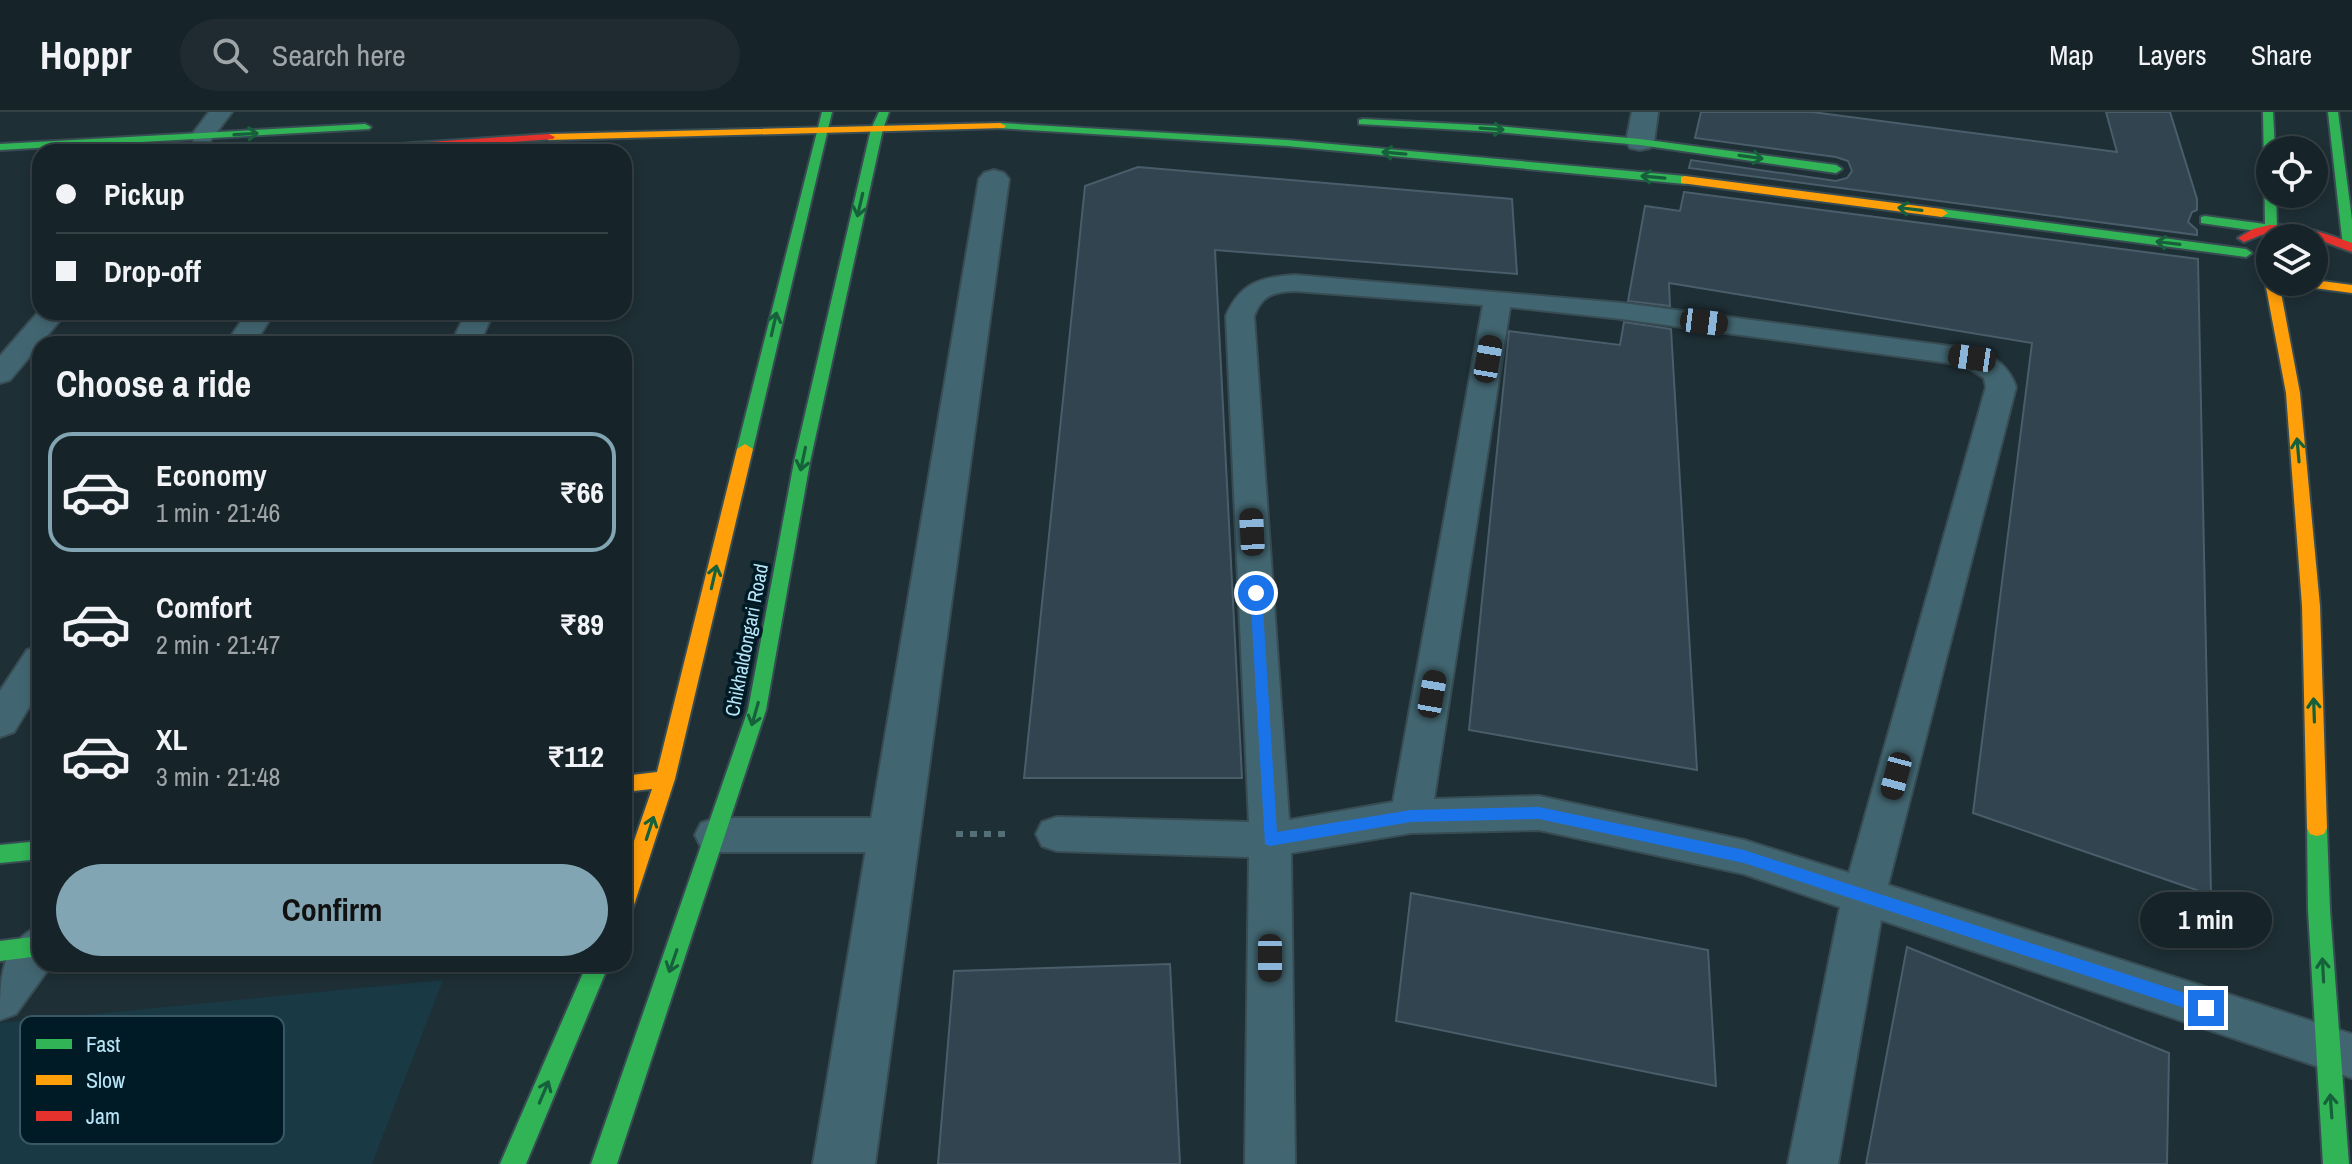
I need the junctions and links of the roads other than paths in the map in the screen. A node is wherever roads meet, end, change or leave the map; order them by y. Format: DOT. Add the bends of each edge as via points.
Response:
graph roads {
  1 [pos="221,112"];
  2 [pos="827,112"];
  3 [pos="1645,112"];
  4 [pos="2268,112"];
  5 [pos="2333,112"];
  6 [pos="881,120"];
  7 [pos="1338,121"];
  8 [pos="376,126"];
  9 [pos="821,131"];
  10 [pos="202,136"];
  11 [pos="2269,136"];
  12 [pos="1640,142"];
  13 [pos="55,144"];
  14 [pos="456,144"];
  15 [pos="32,145"];
  16 [pos="0,147"];
  17 [pos="1861,172"];
  18 [pos="994,179"];
  19 [pos="2192,218"];
  20 [pos="2256,227"];
  21 [pos="2256,232"];
  22 [pos="2328,239"];
  23 [pos="2351,247"];
  24 [pos="2246,253"];
  25 [pos="2256,260"];
  26 [pos="2328,286"];
  27 [pos="2352,289"];
  28 [pos="2275,296"];
  29 [pos="1498,298"];
  30 [pos="46,320"];
  31 [pos="32,336"];
  32 [pos="32,337"];
  33 [pos="0,374"];
  34 [pos="32,672"];
  35 [pos="0,722"];
  36 [pos="665,779"];
  37 [pos="632,783"];
  38 [pos="1411,816"];
  39 [pos="1057,834"];
  40 [pos="716,835"];
  41 [pos="895,835"];
  42 [pos="1270,840"];
  43 [pos="32,851"];
  44 [pos="0,854"];
  45 [pos="632,870"];
  46 [pos="1864,895"];
  47 [pos="32,947"];
  48 [pos="0,951"];
  49 [pos="32,957"];
  50 [pos="595,972"];
  51 [pos="0,999"];
  52 [pos="2340,1052"];
  53 [pos="513,1164"];
  54 [pos="604,1164"];
  55 [pos="844,1164"];
  56 [pos="1270,1164"];
  57 [pos="1813,1164"];
  58 [pos="2336,1164"];
  1 -- 10 [label="lane"];
  2 -- 9 [label="street"];
  3 -- 12 [label="street"];
  4 -- 11 [label="street"];
  5 -- 23 [label="street"];
  6 -- 9 [label="street"];
  24 -- 6 [label="street, one-way" via="1617,173 1287,143"];
  6 -- 40 [label="street, Chikhaldongari Road, one-way" via="802,462 757,710"];
  7 -- 12 [label="street, one-way"];
  10 -- 8 [label="street, one-way"];
  9 -- 14 [label="street" via="575,135"];
  36 -- 9 [label="street, one-way"];
  10 -- 13 [label="street"];
  12 -- 17 [label="street, one-way"];
  15 -- 16 [label="street"];
  18 -- 41 [label="street"];
  19 -- 20 [label="street"];
  21 -- 24 [label="street" via="2243,239"];
  22 -- 23 [label="street"];
  24 -- 25 [label="street"];
  26 -- 27 [label="street"];
  52 -- 28 [label="street, one-way" via="2319,910 2311,606 2293,393"];
  29 -- 38 [label="lane"];
  29 -- 42 [label="lane" via="1295,283 1265,286 1246,298 1240,316"];
  29 -- 46 [label="lane" via="1972,358 1997,374 2001,387"];
  30 -- 31 [label="lane"];
  32 -- 33 [label="lane"];
  34 -- 35 [label="lane"];
  36 -- 37 [label="street"];
  45 -- 36 [label="street, one-way"];
  38 -- 42 [label="lane"];
  38 -- 46 [label="lane" via="1539,813 1744,857"];
  39 -- 42 [label="lane"];
  40 -- 41 [label="lane"];
  40 -- 54 [label="street, Chikhaldongari Road, one-way"];
  41 -- 55 [label="street"];
  42 -- 56 [label="lane"];
  43 -- 44 [label="street"];
  46 -- 52 [label="lane"];
  46 -- 57 [label="lane"];
  47 -- 48 [label="street"];
  49 -- 51 [label="lane"];
  53 -- 50 [label="street, one-way"];
  58 -- 52 [label="street, one-way"];
}
